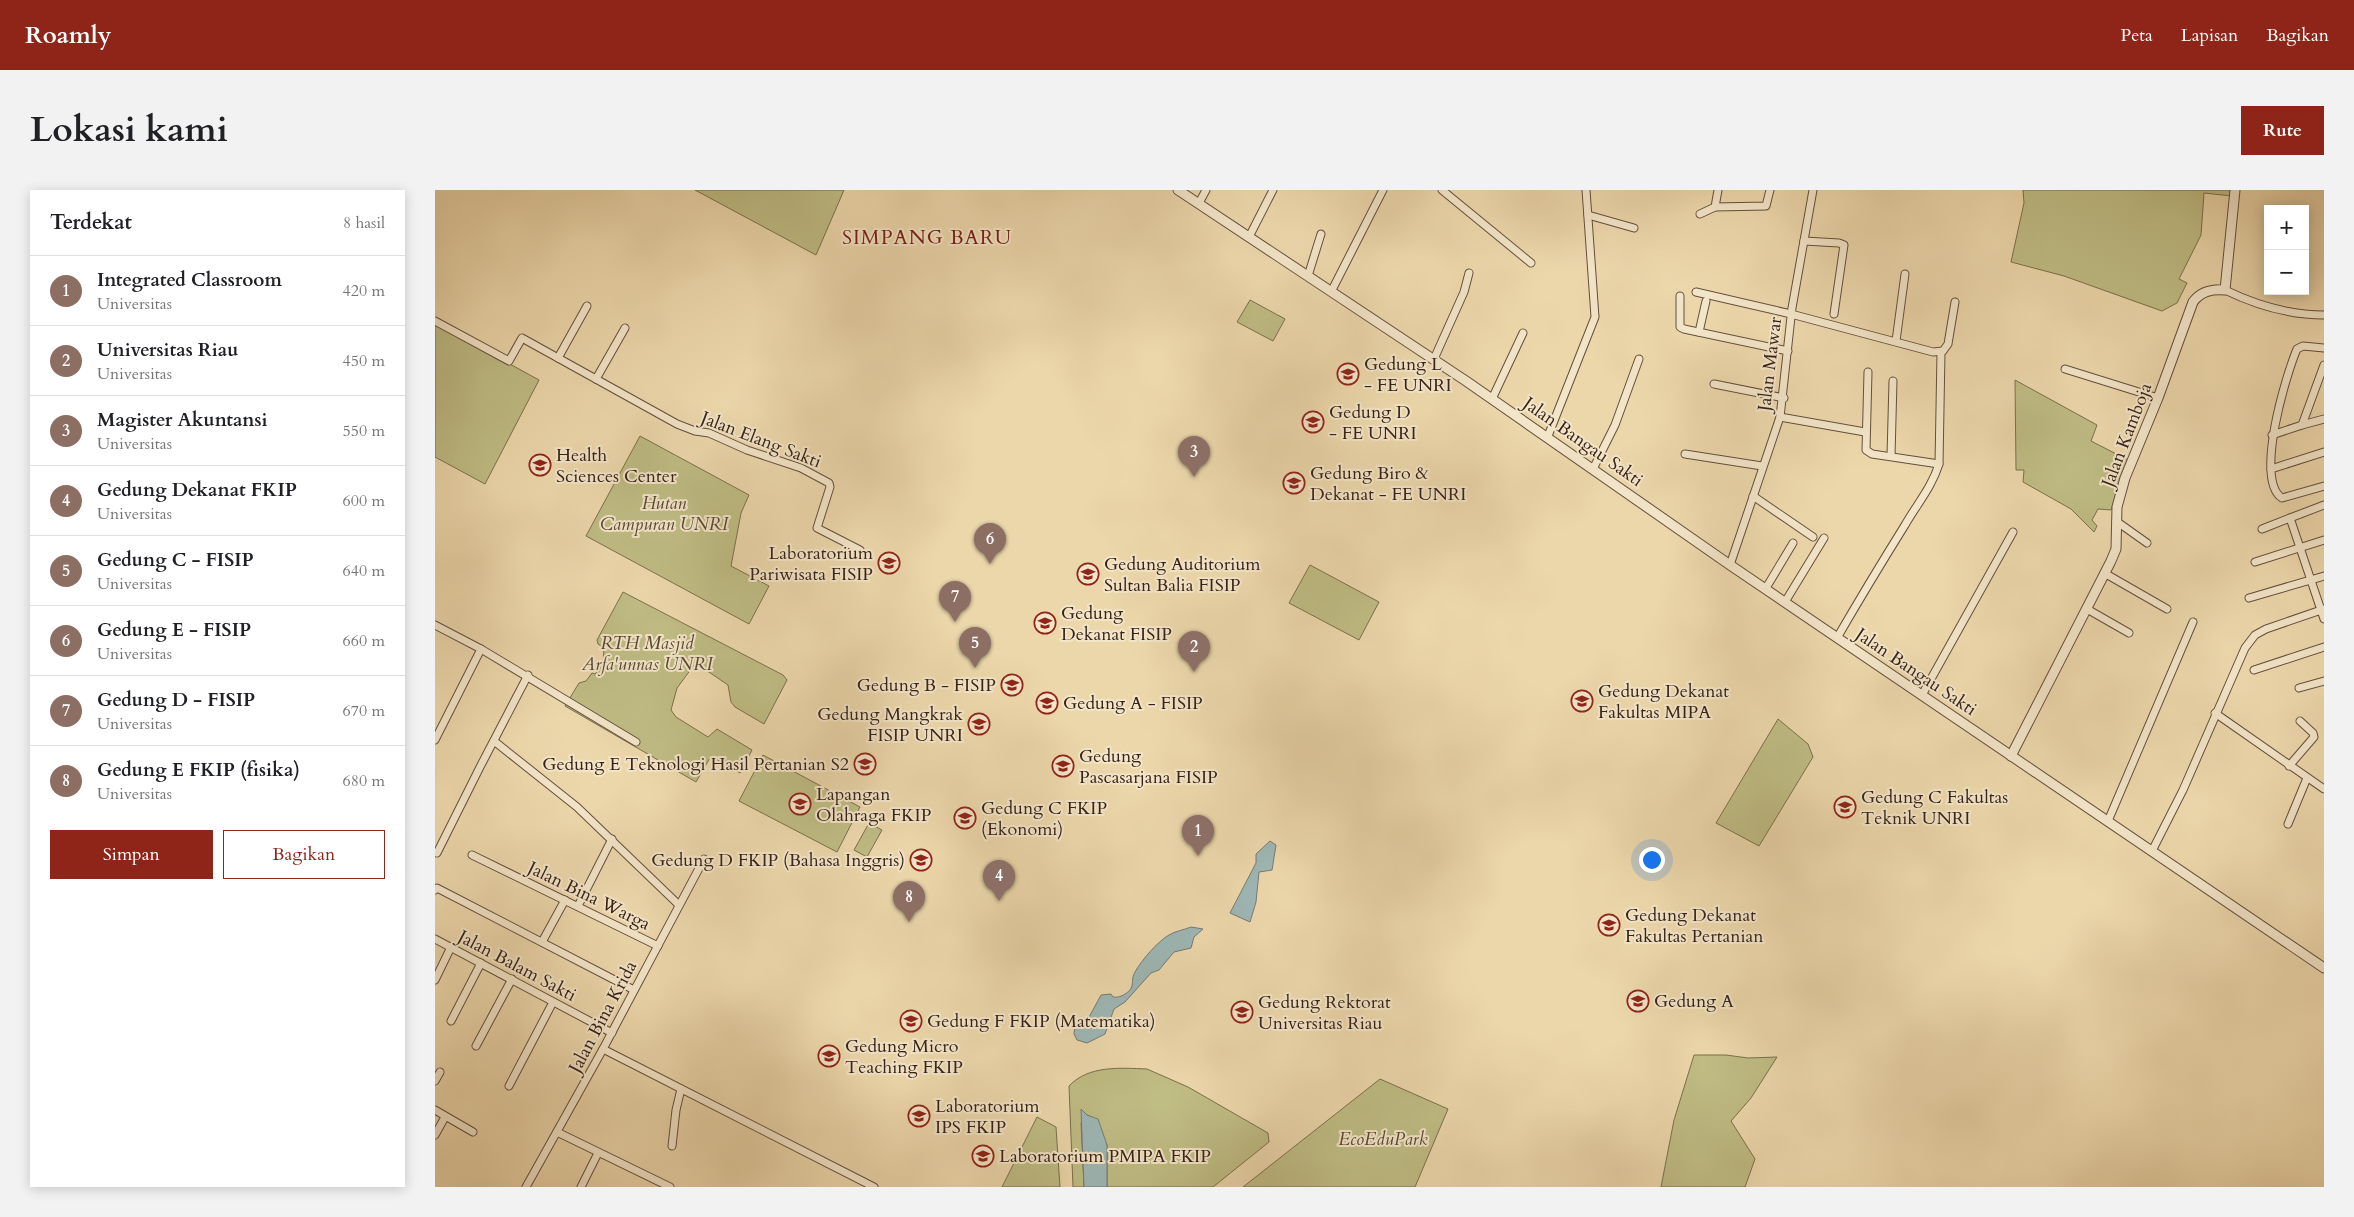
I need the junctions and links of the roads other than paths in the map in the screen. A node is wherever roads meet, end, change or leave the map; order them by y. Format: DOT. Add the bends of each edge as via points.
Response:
graph roads {
  1 [pos="1178,190"];
  2 [pos="1206,190"];
  3 [pos="1273,190"];
  4 [pos="1383,190"];
  5 [pos="1442,190"];
  6 [pos="1586,190"];
  7 [pos="1718,190"];
  8 [pos="1770,190"];
  9 [pos="1813,190"];
  10 [pos="2235,190"];
  11 [pos="1199,203"];
  12 [pos="1715,206"];
  13 [pos="1700,214"];
  14 [pos="1588,215"];
  15 [pos="1634,228"];
  16 [pos="1321,234"];
  17 [pos="1249,237"];
  18 [pos="1804,241"];
  19 [pos="1531,264"];
  20 [pos="1469,273"];
  21 [pos="1905,274"];
  22 [pos="1308,276"];
  23 [pos="2225,290"];
  24 [pos="1331,292"];
  25 [pos="1696,292"];
  26 [pos="1680,296"];
  27 [pos="1706,301"];
  28 [pos="1955,302"];
  29 [pos="587,306"];
  30 [pos="1791,314"];
  31 [pos="1835,314"];
  32 [pos="2324,315"];
  33 [pos="435,321"];
  34 [pos="625,328"];
  35 [pos="1699,332"];
  36 [pos="1523,333"];
  37 [pos="1896,341"];
  38 [pos="2324,348"];
  39 [pos="1788,351"];
  40 [pos="1941,352"];
  41 [pos="558,358"];
  42 [pos="1434,359"];
  43 [pos="1639,359"];
  44 [pos="2324,365"];
  45 [pos="2065,369"];
  46 [pos="1868,372"];
  47 [pos="596,379"];
  48 [pos="1893,381"];
  49 [pos="1714,384"];
  50 [pos="2324,385"];
  51 [pos="2315,387"];
  52 [pos="1784,398"];
  53 [pos="2158,398"];
  54 [pos="1492,399"];
  55 [pos="1780,417"];
  56 [pos="2324,419"];
  57 [pos="2302,425"];
  58 [pos="1865,432"];
  59 [pos="2272,434"];
  60 [pos="1548,436"];
  61 [pos="2324,452"];
  62 [pos="1685,454"];
  63 [pos="1891,456"];
  64 [pos="1939,464"];
  65 [pos="1762,466"];
  66 [pos="1593,469"];
  67 [pos="2271,469"];
  68 [pos="2324,486"];
  69 [pos="1753,496"];
  70 [pos="2324,505"];
  71 [pos="2290,518"];
  72 [pos="2116,521"];
  73 [pos="2262,528"];
  74 [pos="2013,532"];
  75 [pos="1813,537"];
  76 [pos="1824,538"];
  77 [pos="2324,540"];
  78 [pos="1793,543"];
  79 [pos="2147,543"];
  80 [pos="2300,547"];
  81 [pos="860,550"];
  82 [pos="2255,562"];
  83 [pos="1730,565"];
  84 [pos="2106,574"];
  85 [pos="2324,576"];
  86 [pos="2310,580"];
  87 [pos="1766,588"];
  88 [pos="2249,598"];
  89 [pos="1785,602"];
  90 [pos="2167,609"];
  91 [pos="2087,610"];
  92 [pos="2323,610"];
  93 [pos="2324,619"];
  94 [pos="2193,622"];
  95 [pos="435,625"];
  96 [pos="2129,632"];
  97 [pos="1837,638"];
  98 [pos="2324,647"];
  99 [pos="481,649"];
  100 [pos="2254,670"];
  101 [pos="528,676"];
  102 [pos="2324,681"];
  103 [pos="2299,688"];
  104 [pos="1922,695"];
  105 [pos="2215,713"];
  106 [pos="2300,721"];
  107 [pos="435,740"];
  108 [pos="493,741"];
  109 [pos="636,742"];
  110 [pos="2011,756"];
  111 [pos="2289,766"];
  112 [pos="2307,778"];
  113 [pos="2324,789"];
  114 [pos="2108,821"];
  115 [pos="2288,824"];
  116 [pos="612,839"];
  117 [pos="2152,851"];
  118 [pos="437,854"];
  119 [pos="472,855"];
  120 [pos="704,859"];
  121 [pos="435,890"];
  122 [pos="565,900"];
  123 [pos="679,905"];
  124 [pos="578,906"];
  125 [pos="435,939"];
  126 [pos="542,942"];
  127 [pos="658,946"];
  128 [pos="451,948"];
  129 [pos="481,963"];
  130 [pos="2324,968"];
  131 [pos="512,979"];
  132 [pos="435,980"];
  133 [pos="634,990"];
  134 [pos="553,1002"];
  135 [pos="451,1021"];
  136 [pos="611,1033"];
  137 [pos="476,1046"];
  138 [pos="603,1049"];
  139 [pos="440,1072"];
  140 [pos="435,1081"];
  141 [pos="509,1086"];
  142 [pos="681,1089"];
  143 [pos="435,1110"];
  144 [pos="445,1117"];
  145 [pos="473,1132"];
  146 [pos="557,1132"];
  147 [pos="435,1136"];
  148 [pos="672,1146"];
  149 [pos="598,1153"];
  150 [pos="527,1187"];
  151 [pos="581,1187"];
  152 [pos="670,1187"];
  153 [pos="874,1187"];
  1 -- 11 [label="street, Jalan Bangau Sakti"];
  2 -- 11 [label="street"];
  3 -- 17 [label="street"];
  4 -- 24 [label="street"];
  5 -- 19 [label="street"];
  6 -- 14 [label="street"];
  7 -- 12 [label="street"];
  8 -- 12 [label="street" via="1766,206"];
  9 -- 18 [label="street, Jalan Mawar"];
  10 -- 23 [label="street"];
  11 -- 17 [label="street, Jalan Bangau Sakti"];
  12 -- 13 [label="street"];
  14 -- 15 [label="street"];
  14 -- 60 [label="street" via="1595,317"];
  16 -- 22 [label="street"];
  17 -- 22 [label="street, Jalan Bangau Sakti"];
  18 -- 30 [label="street, Jalan Mawar"];
  18 -- 31 [label="street" via="1844,245"];
  20 -- 42 [label="street" via="1464,292"];
  21 -- 37 [label="street"];
  22 -- 24 [label="street, Jalan Bangau Sakti"];
  23 -- 32 [label="street" via="2288,312"];
  23 -- 53 [label="street, Jalan Kamboja" via="2201,293 2193,302"];
  24 -- 42 [label="street, Jalan Bangau Sakti"];
  25 -- 30 [label="street"];
  26 -- 35 [label="street" via="1680,327"];
  27 -- 35 [label="street"];
  28 -- 40 [label="street" via="1949,344"];
  29 -- 41 [label="street"];
  30 -- 37 [label="street"];
  30 -- 39 [label="street, Jalan Mawar"];
  33 -- 41 [label="street" via="509,361 521,338"];
  34 -- 47 [label="street"];
  35 -- 39 [label="street"];
  36 -- 54 [label="street"];
  37 -- 40 [label="street"];
  38 -- 59 [label="street" via="2303,346 2297,349"];
  39 -- 52 [label="street, Jalan Mawar"];
  40 -- 64 [label="street"];
  41 -- 47 [label="street"];
  42 -- 54 [label="street, Jalan Bangau Sakti"];
  43 -- 66 [label="street" via="1615,425"];
  44 -- 51 [label="street"];
  45 -- 53 [label="street"];
  46 -- 58 [label="street"];
  47 -- 81 [label="street, Jalan Elang Sakti" via="677,424 801,468 829,483 817,528"];
  48 -- 63 [label="street"];
  49 -- 52 [label="street"];
  50 -- 51 [label="street"];
  51 -- 57 [label="street"];
  52 -- 55 [label="street, Jalan Mawar"];
  53 -- 72 [label="street, Jalan Kamboja" via="2125,478"];
  54 -- 60 [label="street, Jalan Bangau Sakti"];
  55 -- 58 [label="street"];
  55 -- 65 [label="street, Jalan Mawar"];
  56 -- 57 [label="street"];
  57 -- 59 [label="street"];
  58 -- 63 [label="street" via="1867,452"];
  59 -- 67 [label="street"];
  60 -- 66 [label="street, Jalan Bangau Sakti"];
  61 -- 67 [label="street"];
  62 -- 65 [label="street"];
  63 -- 64 [label="street"];
  64 -- 97 [label="street" via="1922,501"];
  65 -- 69 [label="street, Jalan Mawar"];
  66 -- 83 [label="street, Jalan Bangau Sakti"];
  67 -- 68 [label="street" via="2282,498"];
  69 -- 75 [label="street"];
  69 -- 83 [label="street, Jalan Mawar"];
  70 -- 71 [label="street"];
  71 -- 73 [label="street"];
  71 -- 80 [label="street"];
  72 -- 79 [label="street"];
  72 -- 84 [label="street, Jalan Kamboja" via="2116,549"];
  74 -- 104 [label="street"];
  76 -- 89 [label="street"];
  77 -- 80 [label="street"];
  78 -- 87 [label="street"];
  80 -- 82 [label="street"];
  80 -- 86 [label="street"];
  83 -- 87 [label="street, Jalan Bangau Sakti"];
  84 -- 90 [label="street"];
  84 -- 91 [label="street, Jalan Kamboja"];
  85 -- 86 [label="street"];
  86 -- 88 [label="street"];
  86 -- 92 [label="street"];
  87 -- 89 [label="street, Jalan Bangau Sakti"];
  89 -- 97 [label="street, Jalan Bangau Sakti"];
  91 -- 96 [label="street"];
  91 -- 110 [label="street, Jalan Kamboja"];
  92 -- 93 [label="street"];
  92 -- 105 [label="street" via="2255,635 2245,648"];
  94 -- 114 [label="street"];
  95 -- 99 [label="street"];
  97 -- 104 [label="street, Jalan Bangau Sakti"];
  98 -- 100 [label="street"];
  99 -- 101 [label="street"];
  99 -- 107 [label="street"];
  101 -- 108 [label="street"];
  101 -- 109 [label="street"];
  102 -- 103 [label="street"];
  104 -- 110 [label="street, Jalan Bangau Sakti"];
  105 -- 111 [label="street"];
  105 -- 117 [label="street" via="2183,790"];
  106 -- 111 [label="street" via="2314,737"];
  108 -- 116 [label="street"];
  108 -- 118 [label="street"];
  110 -- 114 [label="street, Jalan Bangau Sakti"];
  111 -- 112 [label="street"];
  112 -- 113 [label="street"];
  112 -- 115 [label="street"];
  114 -- 117 [label="street, Jalan Bangau Sakti"];
  116 -- 123 [label="street"];
  116 -- 124 [label="street"];
  117 -- 130 [label="street, Jalan Bangau Sakti"];
  119 -- 122 [label="street, Jalan Bina Warga"];
  120 -- 123 [label="street, Jalan Bina Krida"];
  121 -- 126 [label="street" via="437,888"];
  122 -- 124 [label="street, Jalan Bina Warga"];
  122 -- 126 [label="street"];
  123 -- 127 [label="street, Jalan Bina Krida"];
  124 -- 127 [label="street, Jalan Bina Warga"];
  125 -- 128 [label="street, Jalan Balam Sakti"];
  126 -- 133 [label="street"];
  127 -- 133 [label="street, Jalan Bina Krida"];
  128 -- 129 [label="street, Jalan Balam Sakti"];
  128 -- 132 [label="street"];
  129 -- 131 [label="street, Jalan Balam Sakti"];
  129 -- 135 [label="street"];
  131 -- 134 [label="street, Jalan Balam Sakti"];
  131 -- 137 [label="street"];
  133 -- 136 [label="street, Jalan Bina Krida"];
  134 -- 136 [label="street, Jalan Balam Sakti"];
  134 -- 141 [label="street"];
  136 -- 138 [label="street, Jalan Bina Krida"];
  138 -- 142 [label="street"];
  138 -- 146 [label="street, Jalan Bina Krida"];
  139 -- 140 [label="street"];
  142 -- 148 [label="street"];
  142 -- 153 [label="street"];
  143 -- 144 [label="street"];
  144 -- 145 [label="street"];
  144 -- 147 [label="street"];
  146 -- 149 [label="street"];
  146 -- 150 [label="street, Jalan Bina Krida"];
  149 -- 151 [label="street"];
  149 -- 152 [label="street"];
}
